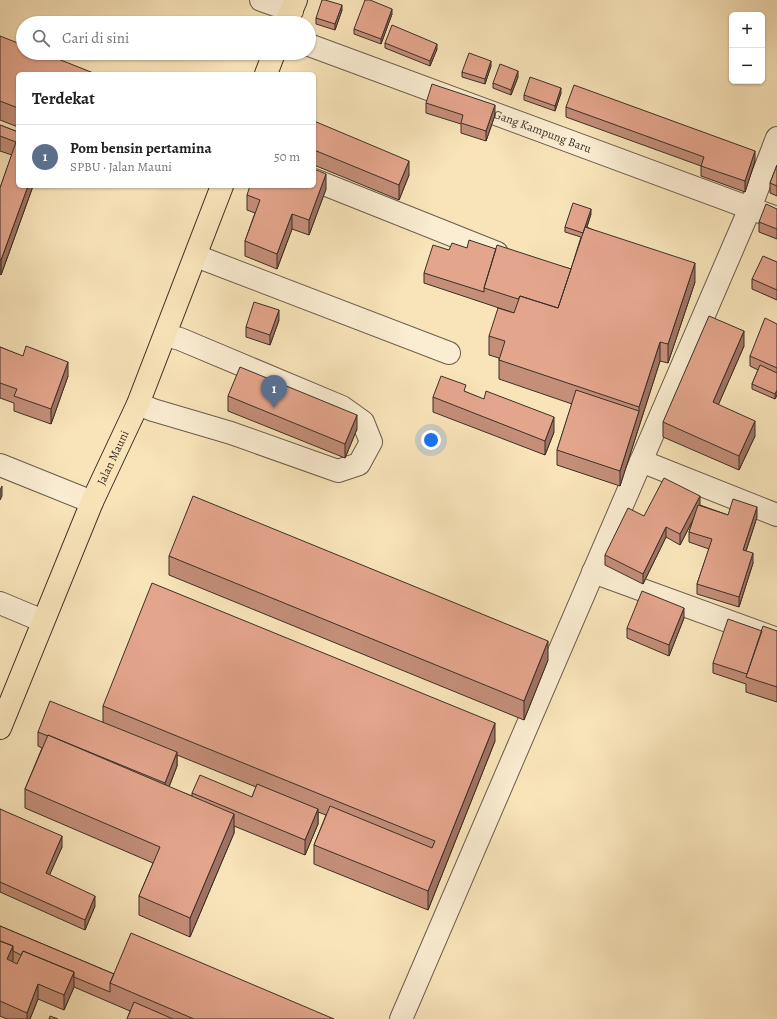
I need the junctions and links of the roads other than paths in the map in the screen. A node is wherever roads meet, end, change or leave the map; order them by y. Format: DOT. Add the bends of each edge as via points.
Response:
graph roads {
  1 [pos="261,0"];
  2 [pos="291,11"];
  3 [pos="316,48"];
  4 [pos="271,60"];
  5 [pos="267,72"];
  6 [pos="777,138"];
  7 [pos="316,181"];
  8 [pos="221,188"];
  9 [pos="750,208"];
  10 [pos="777,218"];
  11 [pos="502,255"];
  12 [pos="196,256"];
  13 [pos="165,335"];
  14 [pos="449,353"];
  15 [pos="138,404"];
  16 [pos="642,460"];
  17 [pos="0,466"];
  18 [pos="92,502"];
  19 [pos="777,515"];
  20 [pos="593,572"];
  21 [pos="0,603"];
  22 [pos="44,620"];
  23 [pos="777,640"];
  24 [pos="0,728"];
  25 [pos="404,1018"];
  1 -- 2 [label="street"];
  3 -- 9 [label="street, Gang Kampung Baru"];
  4 -- 5 [label="main road"];
  6 -- 9 [label="street"];
  7 -- 11 [label="street"];
  8 -- 12 [label="main road, Jalan Mauni"];
  9 -- 10 [label="street, Gang Kampung Baru"];
  9 -- 16 [label="street"];
  12 -- 13 [label="main road, Jalan Mauni"];
  12 -- 14 [label="street"];
  13 -- 15 [label="main road, Jalan Mauni"];
  13 -- 15 [label="street" via="342,406 362,422 371,442 360,464 338,471"];
  15 -- 18 [label="main road, Jalan Mauni"];
  16 -- 19 [label="street"];
  16 -- 20 [label="street"];
  17 -- 18 [label="street"];
  18 -- 22 [label="main road, Jalan Mauni"];
  20 -- 23 [label="street"];
  20 -- 25 [label="street"];
  21 -- 22 [label="street"];
  22 -- 24 [label="main road, Jalan Mauni"];
}
